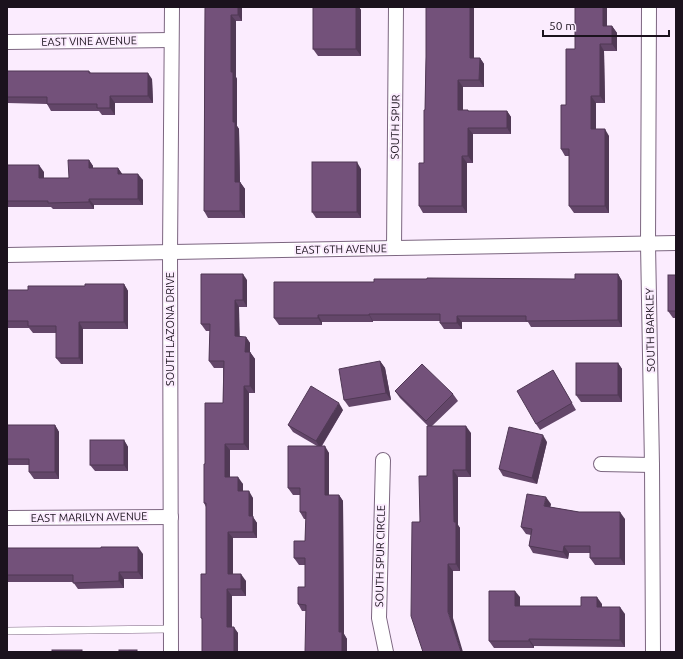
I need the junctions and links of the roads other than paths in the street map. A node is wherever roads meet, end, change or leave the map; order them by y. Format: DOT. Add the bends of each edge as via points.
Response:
graph roads {
  1 [pos="172,7"];
  2 [pos="396,7"];
  3 [pos="649,7"];
  4 [pos="172,40"];
  5 [pos="7,42"];
  6 [pos="676,243"];
  7 [pos="648,244"];
  8 [pos="394,248"];
  9 [pos="170,252"];
  10 [pos="7,255"];
  11 [pos="383,460"];
  12 [pos="601,464"];
  13 [pos="652,465"];
  14 [pos="171,516"];
  15 [pos="7,518"];
  16 [pos="172,629"];
  17 [pos="7,631"];
  18 [pos="171,652"];
  19 [pos="386,652"];
  20 [pos="653,652"];
  1 -- 4 [label="street, SOUTH LAZONA DRIVE"];
  2 -- 8 [label="street, SOUTH SPUR"];
  3 -- 7 [label="street, SOUTH BARKLEY"];
  4 -- 5 [label="street, EAST VINE AVENUE"];
  4 -- 9 [label="street, SOUTH LAZONA DRIVE"];
  6 -- 7 [label="street, EAST 6TH AVENUE"];
  7 -- 8 [label="street, EAST 6TH AVENUE"];
  7 -- 13 [label="street, SOUTH BARKLEY"];
  8 -- 9 [label="street, EAST 6TH AVENUE"];
  9 -- 10 [label="street, EAST 6TH AVENUE"];
  9 -- 14 [label="street, SOUTH LAZONA DRIVE"];
  11 -- 19 [label="street, SOUTH SPUR CIRCLE" via="379,618"];
  12 -- 13 [label="street"];
  13 -- 20 [label="street, SOUTH BARKLEY"];
  14 -- 15 [label="street, EAST MARILYN AVENUE"];
  14 -- 16 [label="street, SOUTH LAZONA DRIVE"];
  16 -- 17 [label="lane"];
  16 -- 18 [label="street, SOUTH LAZONA DRIVE"];
}
